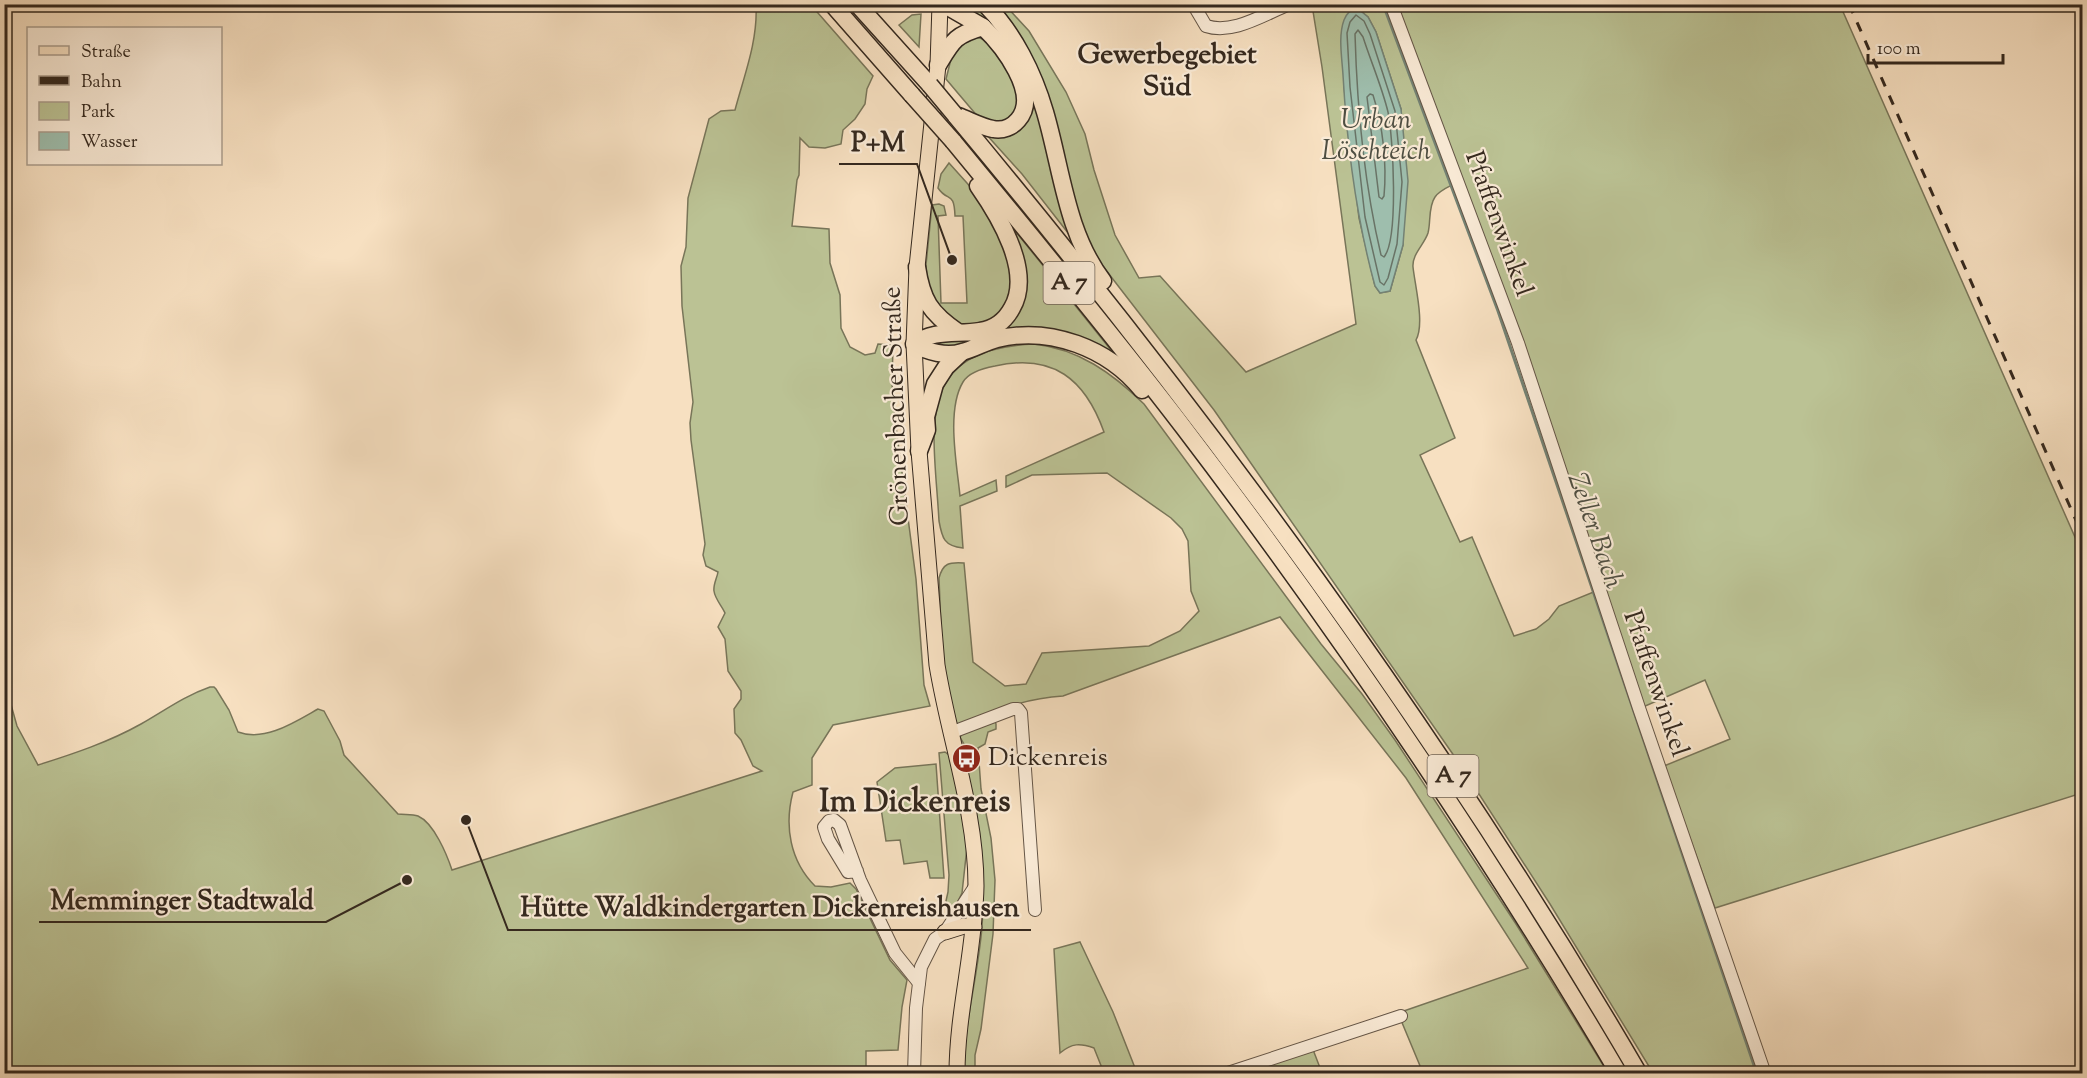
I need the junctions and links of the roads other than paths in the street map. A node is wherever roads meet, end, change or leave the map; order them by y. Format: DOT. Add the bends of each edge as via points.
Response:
graph roads {
  1 [pos="832,4"];
  2 [pos="857,4"];
  3 [pos="941,4"];
  4 [pos="985,4"];
  5 [pos="1194,4"];
  6 [pos="1290,4"];
  7 [pos="1391,4"];
  8 [pos="983,27"];
  9 [pos="938,65"];
  10 [pos="955,115"];
  11 [pos="953,141"];
  12 [pos="917,267"];
  13 [pos="1130,331"];
  14 [pos="958,332"];
  15 [pos="914,344"];
  16 [pos="961,353"];
  17 [pos="1184,427"];
  18 [pos="919,451"];
  19 [pos="950,733"];
  20 [pos="857,871"];
  21 [pos="976,885"];
  22 [pos="1035,910"];
  23 [pos="974,927"];
  24 [pos="945,932"];
  25 [pos="919,983"];
  26 [pos="1401,1016"];
  27 [pos="914,1074"];
  28 [pos="957,1074"];
  29 [pos="1225,1074"];
  30 [pos="1619,1074"];
  31 [pos="1640,1074"];
  32 [pos="1765,1074"];
  1 -- 11 [label="highway, A 7, bridge"];
  2 -- 10 [label="highway, A 7, bridge"];
  3 -- 8 [label="highway"];
  3 -- 9 [label="main road, Grönenbacher Straße"];
  4 -- 13 [label="highway" via="1005,28 1033,79 1070,213 1097,272 1125,310"];
  5 -- 6 [label="street" via="1206,26 1222,29"];
  7 -- 32 [label="street, Pfaffenwinkel" via="1518,343"];
  8 -- 9 [label="highway" via="959,35"];
  8 -- 10 [label="highway, A 7" via="1013,64 1025,93 1022,116 1013,126 993,129"];
  9 -- 12 [label="main road, Grönenbacher Straße"];
  10 -- 13 [label="highway, A 7"];
  11 -- 14 [label="highway" via="964,167 988,200 1004,232 1019,281 1016,302 1003,322 981,331"];
  11 -- 17 [label="highway, A 7"];
  12 -- 14 [label="highway" via="920,286 932,311"];
  12 -- 15 [label="main road, Grönenbacher Straße"];
  13 -- 31 [label="highway, A 7" via="1252,488 1427,736"];
  14 -- 15 [label="highway" via="927,336"];
  15 -- 16 [label="highway, A 7" via="934,352"];
  15 -- 18 [label="main road, Grönenbacher Straße"];
  16 -- 17 [label="highway, A 7" via="1013,336 1070,340 1096,352 1133,378 1170,423"];
  16 -- 18 [label="highway" via="935,384"];
  17 -- 30 [label="highway, A 7" via="1430,772"];
  18 -- 19 [label="main road, Grönenbacher Straße" via="937,665"];
  19 -- 21 [label="main road, Grönenbacher Straße" via="970,818"];
  19 -- 22 [label="street" via="1013,709 1021,713"];
  20 -- 25 [label="street" via="896,953"];
  21 -- 23 [label="main road, Grönenbacher Straße"];
  21 -- 24 [label="street"];
  23 -- 24 [label="main road"];
  23 -- 28 [label="main road, Grönenbacher Straße" via="959,1025"];
  24 -- 25 [label="street" via="928,950"];
  25 -- 27 [label="street"];
  26 -- 29 [label="street"];
}
